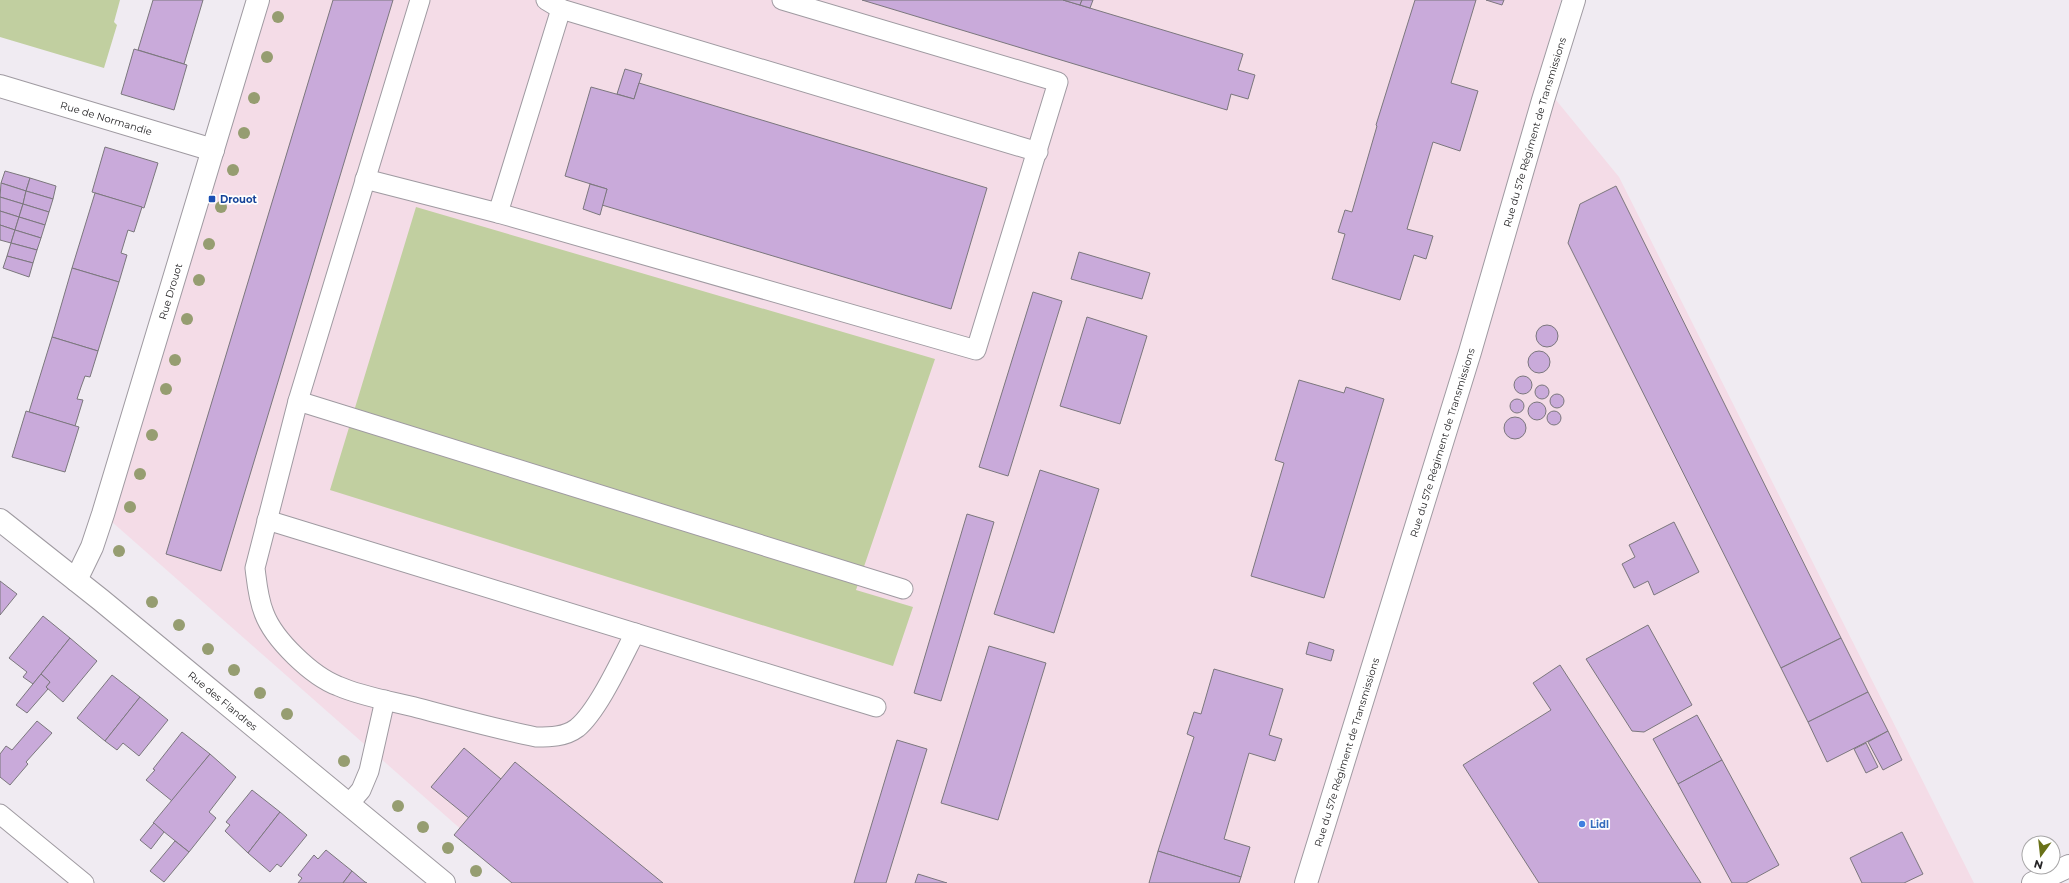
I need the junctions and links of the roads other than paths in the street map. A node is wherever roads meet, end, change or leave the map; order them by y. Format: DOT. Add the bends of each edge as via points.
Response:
graph roads {
  1 [pos="258,0"];
  2 [pos="420,0"];
  3 [pos="782,0"];
  4 [pos="1574,0"];
  5 [pos="553,5"];
  6 [pos="0,86"];
  7 [pos="213,150"];
  8 [pos="1038,152"];
  9 [pos="365,179"];
  10 [pos="498,213"];
  11 [pos="298,401"];
  12 [pos="0,520"];
  13 [pos="267,520"];
  14 [pos="76,580"];
  15 [pos="903,589"];
  16 [pos="635,633"];
  17 [pos="385,700"];
  18 [pos="876,707"];
  19 [pos="348,805"];
  20 [pos="0,814"];
  21 [pos="2069,866"];
  22 [pos="84,883"];
  23 [pos="444,883"];
  24 [pos="1306,883"];
  25 [pos="2033,883"];
  1 -- 7 [label="street, Rue Drouot"];
  2 -- 9 [label="lane"];
  3 -- 8 [label="lane" via="1058,82"];
  4 -- 24 [label="street, Rue du 57e Régiment de Transmissions" via="1470,352"];
  5 -- 8 [label="lane"];
  5 -- 10 [label="lane"];
  6 -- 7 [label="street, Rue de Normandie"];
  7 -- 14 [label="street, Rue Drouot" via="103,514 92,548"];
  8 -- 10 [label="lane" via="976,350"];
  9 -- 10 [label="lane"];
  9 -- 11 [label="lane"];
  11 -- 13 [label="lane"];
  11 -- 15 [label="lane"];
  12 -- 14 [label="street, Rue des Flandres"];
  13 -- 16 [label="lane"];
  13 -- 17 [label="lane" via="255,568 258,596 268,620 297,658 315,674 338,686"];
  14 -- 19 [label="street, Rue des Flandres"];
  16 -- 17 [label="lane" via="594,707 577,728 559,736 536,737"];
  16 -- 18 [label="lane"];
  17 -- 19 [label="lane" via="369,772 360,790"];
  19 -- 23 [label="street, Rue des Flandres"];
  20 -- 22 [label="lane"];
  21 -- 25 [label="street"];
}
